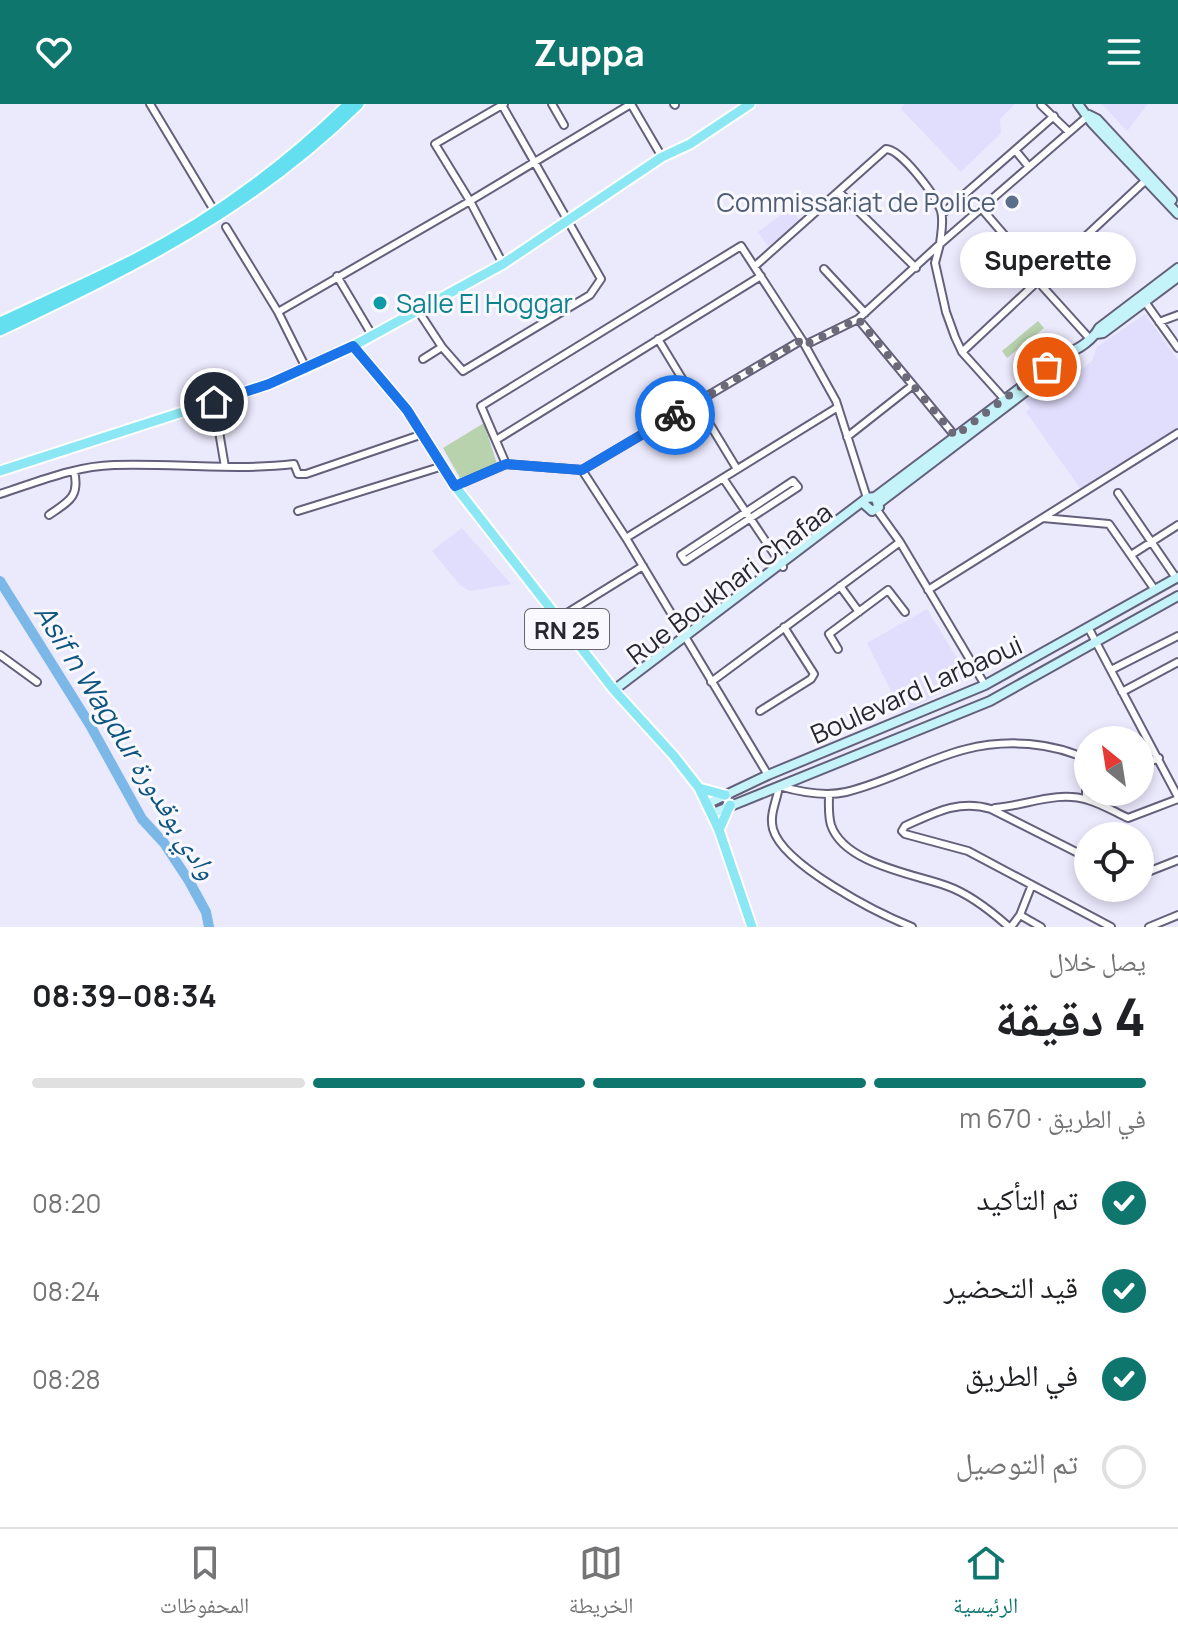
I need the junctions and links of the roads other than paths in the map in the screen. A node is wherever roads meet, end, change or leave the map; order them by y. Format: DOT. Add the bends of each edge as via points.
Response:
graph roads {
  1 [pos="150,104"];
  2 [pos="348,104"];
  3 [pos="359,104"];
  4 [pos="552,104"];
  5 [pos="631,104"];
  6 [pos="1078,104"];
  7 [pos="503,105"];
  8 [pos="1041,105"];
  9 [pos="745,106"];
  10 [pos="1089,115"];
  11 [pos="1054,116"];
  12 [pos="564,125"];
  13 [pos="1069,132"];
  14 [pos="1015,150"];
  15 [pos="662,157"];
  16 [pos="537,162"];
  17 [pos="1029,167"];
  18 [pos="1146,180"];
  19 [pos="839,192"];
  20 [pos="470,201"];
  21 [pos="1178,206"];
  22 [pos="212,207"];
  23 [pos="981,208"];
  24 [pos="942,214"];
  25 [pos="1178,214"];
  26 [pos="569,222"];
  27 [pos="226,227"];
  28 [pos="940,244"];
  29 [pos="503,264"];
  30 [pos="755,266"];
  31 [pos="916,268"];
  32 [pos="1178,268"];
  33 [pos="824,269"];
  34 [pos="337,276"];
  35 [pos="761,276"];
  36 [pos="1178,277"];
  37 [pos="1040,280"];
  38 [pos="1143,299"];
  39 [pos="417,309"];
  40 [pos="278,312"];
  41 [pos="1178,315"];
  42 [pos="862,316"];
  43 [pos="0,322"];
  44 [pos="1159,322"];
  45 [pos="0,331"];
  46 [pos="372,335"];
  47 [pos="1093,336"];
  48 [pos="658,339"];
  49 [pos="804,342"];
  50 [pos="353,346"];
  51 [pos="442,347"];
  52 [pos="1178,348"];
  53 [pos="962,352"];
  54 [pos="423,359"];
  55 [pos="306,368"];
  56 [pos="913,385"];
  57 [pos="214,402"];
  58 [pos="697,402"];
  59 [pos="1006,402"];
  60 [pos="838,407"];
  61 [pos="1178,433"];
  62 [pos="423,434"];
  63 [pos="955,436"];
  64 [pos="847,437"];
  65 [pos="496,440"];
  66 [pos="1167,440"];
  67 [pos="1178,441"];
  68 [pos="506,464"];
  69 [pos="443,466"];
  70 [pos="225,467"];
  71 [pos="737,469"];
  72 [pos="2,470"];
  73 [pos="582,470"];
  74 [pos="74,471"];
  75 [pos="723,478"];
  76 [pos="455,486"];
  77 [pos="1118,493"];
  78 [pos="0,494"];
  79 [pos="871,503"];
  80 [pos="298,511"];
  81 [pos="49,515"];
  82 [pos="748,516"];
  83 [pos="1043,518"];
  84 [pos="1178,525"];
  85 [pos="626,538"];
  86 [pos="1151,541"];
  87 [pos="900,542"];
  88 [pos="1131,555"];
  89 [pos="782,565"];
  90 [pos="643,566"];
  91 [pos="1177,578"];
  92 [pos="840,586"];
  93 [pos="928,590"];
  94 [pos="1155,590"];
  95 [pos="1178,596"];
  96 [pos="859,612"];
  97 [pos="905,612"];
  98 [pos="559,618"];
  99 [pos="784,627"];
  100 [pos="1089,629"];
  101 [pos="1178,636"];
  102 [pos="686,640"];
  103 [pos="1097,643"];
  104 [pos="838,649"];
  105 [pos="0,655"];
  106 [pos="1178,662"];
  107 [pos="1111,670"];
  108 [pos="37,682"];
  109 [pos="711,682"];
  110 [pos="985,685"];
  111 [pos="616,691"];
  112 [pos="1122,692"];
  113 [pos="760,711"];
  114 [pos="1074,754"];
  115 [pos="1159,758"];
  116 [pos="1154,760"];
  117 [pos="1178,770"];
  118 [pos="768,775"];
  119 [pos="1167,775"];
  120 [pos="699,788"];
  121 [pos="778,791"];
  122 [pos="829,794"];
  123 [pos="725,795"];
  124 [pos="1178,798"];
  125 [pos="1074,799"];
  126 [pos="707,804"];
  127 [pos="730,805"];
  128 [pos="1101,806"];
  129 [pos="991,809"];
  130 [pos="711,814"];
  131 [pos="719,830"];
  132 [pos="1074,851"];
  133 [pos="1178,860"];
  134 [pos="1154,869"];
  135 [pos="1031,887"];
  136 [pos="1020,915"];
  137 [pos="1178,915"];
  138 [pos="752,927"];
  139 [pos="912,927"];
  140 [pos="1010,927"];
  141 [pos="1041,927"];
  142 [pos="1111,927"];
  143 [pos="1149,927"];
  1 -- 22 [label="street"];
  2 -- 43 [label="highway" via="285,161 179,234"];
  3 -- 45 [label="highway" via="324,139 209,223"];
  4 -- 12 [label="street"];
  5 -- 15 [label="street"];
  5 -- 16 [label="street"];
  6 -- 10 [label="main road"];
  7 -- 16 [label="street"];
  7 -- 20 [label="street" via="435,144"];
  8 -- 11 [label="street"];
  9 -- 15 [label="main road"];
  10 -- 13 [label="street"];
  10 -- 18 [label="main road"];
  10 -- 21 [label="main road"];
  11 -- 13 [label="street"];
  11 -- 14 [label="street"];
  13 -- 17 [label="street"];
  14 -- 17 [label="street"];
  14 -- 24 [label="street"];
  15 -- 26 [label="main road"];
  16 -- 20 [label="street"];
  16 -- 26 [label="street"];
  17 -- 23 [label="street"];
  18 -- 25 [label="main road"];
  18 -- 37 [label="street"];
  19 -- 24 [label="street" via="891,149 934,197"];
  19 -- 30 [label="street"];
  19 -- 31 [label="street"];
  20 -- 29 [label="street"];
  20 -- 34 [label="street"];
  23 -- 28 [label="street"];
  23 -- 37 [label="street"];
  24 -- 28 [label="street"];
  26 -- 29 [label="main road"];
  26 -- 51 [label="street" via="601,279 590,295 463,371"];
  27 -- 40 [label="street"];
  28 -- 31 [label="street"];
  28 -- 53 [label="street" via="935,263"];
  29 -- 39 [label="main road"];
  30 -- 35 [label="street"];
  30 -- 65 [label="street" via="741,246 481,406"];
  31 -- 42 [label="street"];
  32 -- 38 [label="main road"];
  33 -- 42 [label="street"];
  34 -- 40 [label="street"];
  34 -- 46 [label="street"];
  35 -- 48 [label="street"];
  35 -- 49 [label="street"];
  36 -- 38 [label="main road"];
  37 -- 47 [label="street"];
  37 -- 53 [label="street"];
  38 -- 44 [label="street"];
  38 -- 47 [label="main road"];
  39 -- 46 [label="main road"];
  39 -- 51 [label="street"];
  40 -- 55 [label="street"];
  41 -- 44 [label="street"];
  42 -- 49 [label="street"];
  42 -- 56 [label="street"];
  44 -- 52 [label="street"];
  46 -- 50 [label="main road"];
  47 -- 59 [label="main road, Rue Boukhari Chafaa"];
  48 -- 58 [label="street"];
  48 -- 65 [label="street"];
  49 -- 58 [label="street"];
  49 -- 60 [label="street"];
  50 -- 55 [label="main road"];
  50 -- 62 [label="main road, RN 25"];
  51 -- 54 [label="street"];
  53 -- 59 [label="street"];
  55 -- 57 [label="main road"];
  56 -- 63 [label="street"];
  56 -- 64 [label="street"];
  57 -- 70 [label="street"];
  57 -- 72 [label="main road"];
  58 -- 71 [label="street"];
  58 -- 73 [label="street"];
  59 -- 63 [label="main road, Rue Boukhari Chafaa"];
  59 -- 79 [label="main road, Rue Boukhari Chafaa"];
  60 -- 64 [label="street"];
  60 -- 71 [label="street"];
  61 -- 66 [label="street"];
  62 -- 69 [label="main road, RN 25"];
  62 -- 70 [label="street" via="306,474 298,474 294,464"];
  63 -- 79 [label="main road, Rue Boukhari Chafaa"];
  64 -- 79 [label="street"];
  65 -- 68 [label="street"];
  66 -- 67 [label="street"];
  66 -- 83 [label="street"];
  68 -- 73 [label="street"];
  68 -- 76 [label="street"];
  69 -- 76 [label="main road, RN 25"];
  69 -- 80 [label="street"];
  70 -- 74 [label="street" via="113,465"];
  71 -- 75 [label="street"];
  73 -- 85 [label="street"];
  74 -- 78 [label="street"];
  74 -- 81 [label="street" via="75,494"];
  75 -- 82 [label="street"];
  75 -- 85 [label="street"];
  76 -- 98 [label="main road, RN 25"];
  77 -- 86 [label="street"];
  79 -- 87 [label="street"];
  79 -- 89 [label="main road, Rue Boukhari Chafaa"];
  82 -- 82 [label="street" via="798,487 793,481"];
  82 -- 82 [label="street" via="681,555 685,561"];
  82 -- 89 [label="street"];
  83 -- 88 [label="street" via="1109,524"];
  83 -- 93 [label="street"];
  84 -- 86 [label="street"];
  85 -- 90 [label="street"];
  86 -- 88 [label="street"];
  86 -- 91 [label="street"];
  87 -- 92 [label="street"];
  87 -- 93 [label="street"];
  88 -- 94 [label="street"];
  89 -- 102 [label="main road, Rue Boukhari Chafaa"];
  90 -- 98 [label="street"];
  90 -- 102 [label="street"];
  91 -- 94 [label="main road, Boulevard Larbaoui"];
  92 -- 96 [label="street"];
  92 -- 99 [label="street"];
  93 -- 110 [label="street"];
  94 -- 100 [label="main road, Boulevard Larbaoui"];
  95 -- 103 [label="main road, Boulevard Larbaoui"];
  96 -- 97 [label="street" via="888,590"];
  96 -- 104 [label="street" via="829,634"];
  98 -- 111 [label="main road, RN 25"];
  99 -- 109 [label="street"];
  99 -- 113 [label="street" via="814,674"];
  100 -- 103 [label="street"];
  100 -- 110 [label="main road, Boulevard Larbaoui"];
  101 -- 107 [label="street"];
  102 -- 109 [label="street"];
  102 -- 111 [label="main road, Rue Boukhari Chafaa"];
  103 -- 107 [label="street"];
  103 -- 121 [label="main road, Boulevard Larbaoui" via="990,701"];
  105 -- 108 [label="street"];
  106 -- 112 [label="street"];
  107 -- 112 [label="street"];
  109 -- 118 [label="street"];
  110 -- 118 [label="main road, Boulevard Larbaoui"];
  111 -- 120 [label="main road, RN 25"];
  112 -- 115 [label="street"];
  114 -- 122 [label="street" via="1046,746 986,744"];
  115 -- 116 [label="street"];
  115 -- 119 [label="street"];
  117 -- 119 [label="street"];
  118 -- 123 [label="main road, Boulevard Larbaoui"];
  119 -- 124 [label="street"];
  120 -- 123 [label="main road"];
  120 -- 126 [label="main road, RN 25"];
  121 -- 122 [label="street"];
  121 -- 127 [label="main road, Boulevard Larbaoui"];
  121 -- 139 [label="street" via="772,825 784,849 865,905"];
  122 -- 140 [label="street" via="833,831 856,853 965,894"];
  123 -- 126 [label="main road, Boulevard Larbaoui"];
  123 -- 127 [label="main road"];
  124 -- 128 [label="street" via="1128,818"];
  125 -- 129 [label="street"];
  126 -- 130 [label="main road, RN 25"];
  127 -- 130 [label="main road, Boulevard Larbaoui"];
  127 -- 131 [label="main road"];
  129 -- 132 [label="street"];
  129 -- 135 [label="street" via="975,803 954,806 902,831 968,851"];
  130 -- 131 [label="main road, RN 25"];
  131 -- 138 [label="main road, RN 25"];
  133 -- 134 [label="street"];
  135 -- 136 [label="street"];
  135 -- 142 [label="street"];
  136 -- 140 [label="street"];
  136 -- 141 [label="street"];
  137 -- 143 [label="street"];
}
